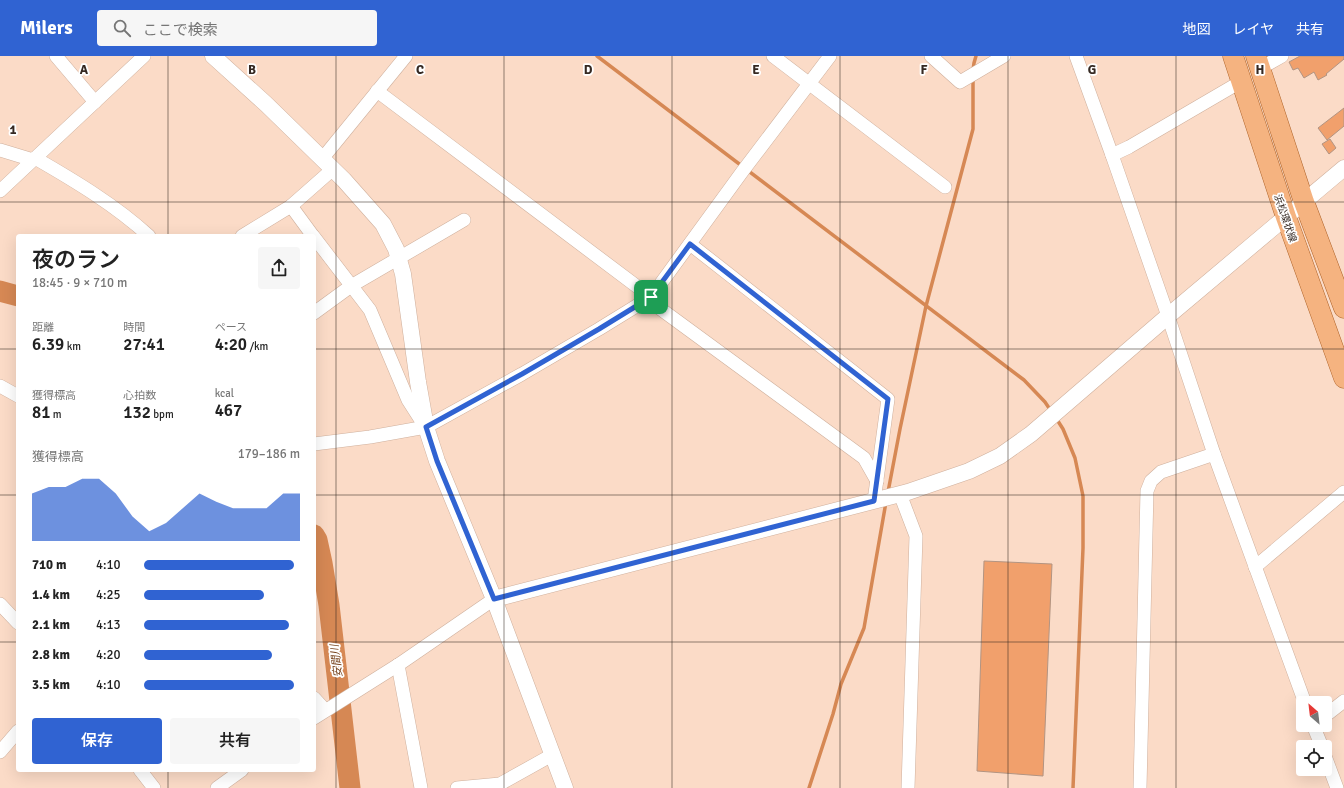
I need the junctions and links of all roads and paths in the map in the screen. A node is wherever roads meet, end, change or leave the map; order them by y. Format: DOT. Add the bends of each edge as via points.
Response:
graph roads {
  1 [pos="56,56"];
  2 [pos="144,56"];
  3 [pos="213,56"];
  4 [pos="406,56"];
  5 [pos="773,56"];
  6 [pos="830,56"];
  7 [pos="931,56"];
  8 [pos="1004,56"];
  9 [pos="1076,56"];
  10 [pos="1233,56"];
  11 [pos="1282,56"];
  12 [pos="1258,62"];
  13 [pos="1242,82"];
  14 [pos="809,83"];
  15 [pos="377,91"];
  16 [pos="95,102"];
  17 [pos="0,150"];
  18 [pos="1112,155"];
  19 [pos="34,159"];
  20 [pos="327,164"];
  21 [pos="1344,168"];
  22 [pos="945,187"];
  23 [pos="0,191"];
  24 [pos="1304,202"];
  25 [pos="291,206"];
  26 [pos="1286,217"];
  27 [pos="464,220"];
  28 [pos="147,234"];
  29 [pos="245,234"];
  30 [pos="312,234"];
  31 [pos="316,239"];
  32 [pos="690,244"];
  33 [pos="399,259"];
  34 [pos="352,286"];
  35 [pos="649,298"];
  36 [pos="1344,308"];
  37 [pos="316,312"];
  38 [pos="1168,316"];
  39 [pos="1344,378"];
  40 [pos="0,386"];
  41 [pos="16,395"];
  42 [pos="426,427"];
  43 [pos="316,444"];
  44 [pos="1214,454"];
  45 [pos="876,481"];
  46 [pos="1344,492"];
  47 [pos="898,494"];
  48 [pos="876,500"];
  49 [pos="1255,567"];
  50 [pos="494,599"];
  51 [pos="0,604"];
  52 [pos="16,621"];
  53 [pos="398,665"];
  54 [pos="1302,696"];
  55 [pos="316,700"];
  56 [pos="1344,701"];
  57 [pos="325,710"];
  58 [pos="1332,710"];
  59 [pos="316,717"];
  60 [pos="16,733"];
  61 [pos="0,752"];
  62 [pos="552,755"];
  63 [pos="142,772"];
  64 [pos="239,772"];
  65 [pos="1332,775"];
  66 [pos="154,788"];
  67 [pos="217,788"];
  68 [pos="421,788"];
  69 [pos="457,788"];
  70 [pos="565,788"];
  71 [pos="908,788"];
  72 [pos="1140,788"];
  73 [pos="1337,788"];
  1 -- 16 [label="street"];
  2 -- 16 [label="street"];
  3 -- 20 [label="street"];
  4 -- 15 [label="street"];
  5 -- 14 [label="street"];
  6 -- 14 [label="street"];
  7 -- 8 [label="street" via="960,82"];
  9 -- 18 [label="street"];
  10 -- 13 [label="main road, 浜松環状線"];
  11 -- 12 [label="street"];
  12 -- 24 [label="main road"];
  13 -- 18 [label="street"];
  13 -- 26 [label="main road, 浜松環状線"];
  14 -- 22 [label="street"];
  14 -- 32 [label="street"];
  15 -- 20 [label="street"];
  15 -- 35 [label="street"];
  16 -- 19 [label="street"];
  17 -- 19 [label="street"];
  18 -- 38 [label="street"];
  19 -- 23 [label="street"];
  19 -- 28 [label="street" via="87,189"];
  20 -- 25 [label="street"];
  20 -- 33 [label="street" via="383,224"];
  21 -- 24 [label="street"];
  24 -- 26 [label="street"];
  24 -- 36 [label="main road"];
  25 -- 29 [label="street"];
  25 -- 30 [label="street"];
  26 -- 38 [label="street"];
  26 -- 39 [label="main road, 浜松環状線"];
  27 -- 33 [label="street"];
  31 -- 34 [label="street"];
  32 -- 35 [label="street"];
  32 -- 45 [label="street" via="888,399"];
  33 -- 34 [label="street"];
  33 -- 42 [label="street"];
  34 -- 37 [label="street"];
  34 -- 42 [label="street" via="370,310 408,400"];
  35 -- 42 [label="street" via="522,374"];
  35 -- 45 [label="street" via="864,458"];
  38 -- 44 [label="street"];
  38 -- 47 [label="street" via="1031,434 1000,456 969,471"];
  40 -- 41 [label="street"];
  42 -- 43 [label="street"];
  42 -- 50 [label="street" via="437,461"];
  44 -- 49 [label="street"];
  44 -- 72 [label="street" via="1161,472 1151,481 1147,491"];
  45 -- 48 [label="street"];
  46 -- 49 [label="street"];
  47 -- 48 [label="street"];
  47 -- 71 [label="street" via="916,536"];
  48 -- 50 [label="street"];
  49 -- 54 [label="street"];
  50 -- 53 [label="street"];
  50 -- 62 [label="street"];
  51 -- 52 [label="street"];
  53 -- 57 [label="street"];
  53 -- 68 [label="street"];
  55 -- 57 [label="street"];
  56 -- 58 [label="street"];
  57 -- 59 [label="street"];
  60 -- 61 [label="street"];
  62 -- 69 [label="street" via="500,784"];
  62 -- 70 [label="street"];
  63 -- 66 [label="street"];
  64 -- 67 [label="street"];
  65 -- 73 [label="street"];
}
